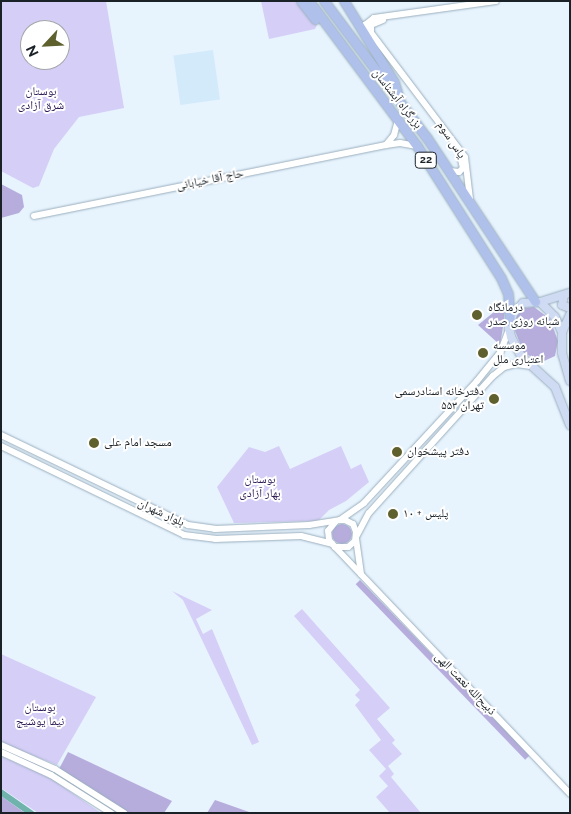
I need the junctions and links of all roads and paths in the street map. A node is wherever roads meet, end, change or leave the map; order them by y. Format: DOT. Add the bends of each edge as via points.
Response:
graph roads {
  1 [pos="301,1"];
  2 [pos="309,1"];
  3 [pos="344,1"];
  4 [pos="496,1"];
  5 [pos="325,2"];
  6 [pos="355,65"];
  7 [pos="403,108"];
  8 [pos="430,112"];
  9 [pos="398,120"];
  10 [pos="386,145"];
  11 [pos="417,146"];
  12 [pos="450,171"];
  13 [pos="470,199"];
  14 [pos="34,216"];
  15 [pos="517,279"];
  16 [pos="506,286"];
  17 [pos="567,294"];
  18 [pos="538,302"];
  19 [pos="570,308"];
  20 [pos="570,315"];
  21 [pos="510,325"];
  22 [pos="562,332"];
  23 [pos="531,366"];
  24 [pos="570,381"];
  25 [pos="570,425"];
  26 [pos="1,435"];
  27 [pos="1,446"];
  28 [pos="338,520"];
  29 [pos="356,537"];
  30 [pos="333,545"];
  31 [pos="362,574"];
  32 [pos="1,745"];
  33 [pos="1,752"];
  34 [pos="570,794"];
  35 [pos="111,813"];
  36 [pos="124,813"];
  1 -- 6 [label="highway"];
  2 -- 6 [label="highway, بزرگراه آبشناسان / 22"];
  3 -- 7 [label="highway" via="394,82"];
  4 -- 8 [label="street, یاس سوم" via="367,20 365,25 372,38"];
  5 -- 7 [label="highway, بزرگراه آبشناسان / 22"];
  6 -- 9 [label="highway, بزرگراه آبشناسان / 22"];
  7 -- 12 [label="highway, بزرگراه آبشناسان / 22"];
  8 -- 12 [label="street, یاس سوم" via="462,160 463,168 459,172"];
  8 -- 13 [label="street, یاس سوم" via="465,157"];
  9 -- 10 [label="street" via="394,135"];
  9 -- 11 [label="highway, بزرگراه آبشناسان / 22"];
  10 -- 11 [label="street, حاج آقا خیابانی"];
  10 -- 14 [label="street, حاج آقا خیابانی"];
  11 -- 16 [label="highway, بزرگراه آبشناسان / 22"];
  12 -- 13 [label="highway, بزرگراه آبشناسان / 22"];
  13 -- 15 [label="highway, بزرگراه آبشناسان / 22"];
  15 -- 16 [label="highway" via="515,287"];
  15 -- 18 [label="highway, بزرگراه آبشناسان / 22"];
  16 -- 21 [label="highway, بزرگراه آبشناسان / 22"];
  17 -- 18 [label="main road"];
  17 -- 19 [label="main road" via="562,305"];
  18 -- 21 [label="main road" via="517,308"];
  18 -- 22 [label="main road" via="555,317"];
  20 -- 22 [label="main road"];
  21 -- 23 [label="main road" via="517,350"];
  21 -- 28 [label="street, بلوار شهران" via="500,353 477,381 364,503"];
  22 -- 24 [label="main road" via="562,353"];
  23 -- 25 [label="main road" via="555,387"];
  23 -- 29 [label="street" via="504,367 493,376 369,513"];
  26 -- 28 [label="street, بلوار شهران" via="172,519 201,529 309,525"];
  27 -- 30 [label="street, بلوار شهران" via="184,535 215,539 301,536"];
  28 -- 29 [label="street" via="352,524"];
  28 -- 30 [label="street" via="328,531"];
  29 -- 30 [label="street" via="348,547"];
  29 -- 31 [label="street"];
  30 -- 31 [label="street, ذبیح‌الله نعمت الهی"];
  31 -- 34 [label="street, ذبیح‌الله نعمت الهی"];
  32 -- 36 [label="street" via="55,769"];
  33 -- 35 [label="street" via="51,775"];
}
